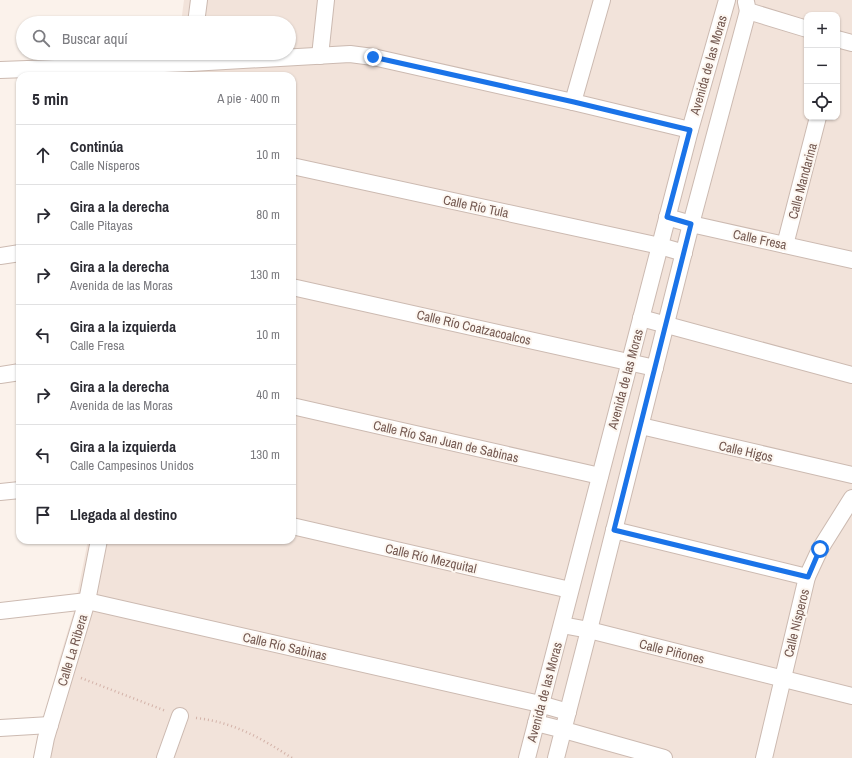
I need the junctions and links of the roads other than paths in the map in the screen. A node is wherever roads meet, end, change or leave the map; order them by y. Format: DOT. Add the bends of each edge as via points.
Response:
graph roads {
  1 [pos="199,0"];
  2 [pos="326,0"];
  3 [pos="602,0"];
  4 [pos="727,0"];
  5 [pos="747,5"];
  6 [pos="197,16"];
  7 [pos="804,28"];
  8 [pos="320,56"];
  9 [pos="296,57"];
  10 [pos="256,60"];
  11 [pos="191,64"];
  12 [pos="0,70"];
  13 [pos="574,102"];
  14 [pos="817,120"];
  15 [pos="690,130"];
  16 [pos="296,167"];
  17 [pos="667,217"];
  18 [pos="691,224"];
  19 [pos="785,245"];
  20 [pos="660,246"];
  21 [pos="684,253"];
  22 [pos="16,254"];
  23 [pos="0,256"];
  24 [pos="852,260"];
  25 [pos="296,287"];
  26 [pos="641,318"];
  27 [pos="666,325"];
  28 [pos="630,362"];
  29 [pos="656,368"];
  30 [pos="16,372"];
  31 [pos="0,374"];
  32 [pos="852,375"];
  33 [pos="296,407"];
  34 [pos="641,426"];
  35 [pos="852,475"];
  36 [pos="600,476"];
  37 [pos="16,490"];
  38 [pos="0,492"];
  39 [pos="852,498"];
  40 [pos="296,527"];
  41 [pos="614,530"];
  42 [pos="98,544"];
  43 [pos="808,577"];
  44 [pos="570,590"];
  45 [pos="87,601"];
  46 [pos="0,611"];
  47 [pos="562,625"];
  48 [pos="589,630"];
  49 [pos="782,678"];
  50 [pos="852,696"];
  51 [pos="540,704"];
  52 [pos="568,712"];
  53 [pos="180,716"];
  54 [pos="536,723"];
  55 [pos="50,725"];
  56 [pos="0,728"];
  57 [pos="564,730"];
  58 [pos="42,758"];
  59 [pos="165,758"];
  60 [pos="527,758"];
  61 [pos="556,758"];
  62 [pos="664,758"];
  63 [pos="764,758"];
  1 -- 6 [label="street"];
  2 -- 8 [label="street"];
  3 -- 13 [label="street"];
  4 -- 15 [label="street, Avenida de las Moras"];
  5 -- 7 [label="street"];
  5 -- 18 [label="street, Avenida de las Moras"];
  8 -- 9 [label="street"];
  8 -- 13 [label="street" via="350,54 373,57"];
  10 -- 11 [label="street"];
  11 -- 12 [label="street"];
  13 -- 15 [label="street"];
  14 -- 19 [label="street, Calle Mandarina"];
  15 -- 17 [label="street, Avenida de las Moras"];
  16 -- 20 [label="street, Calle Río Tula"];
  17 -- 18 [label="street, Calle Fresa"];
  17 -- 20 [label="street, Avenida de las Moras"];
  18 -- 19 [label="street, Calle Fresa"];
  18 -- 21 [label="street, Avenida de las Moras"];
  19 -- 24 [label="street, Calle Fresa"];
  20 -- 21 [label="street, Calle Río Tula"];
  20 -- 26 [label="street, Avenida de las Moras"];
  21 -- 27 [label="street, Avenida de las Moras"];
  22 -- 23 [label="street"];
  25 -- 28 [label="street, Calle Río Coatzacoalcos"];
  26 -- 27 [label="street"];
  26 -- 28 [label="street, Avenida de las Moras"];
  27 -- 29 [label="street, Avenida de las Moras"];
  27 -- 32 [label="street"];
  28 -- 29 [label="street, Calle Río Coatzacoalcos"];
  28 -- 36 [label="street, Avenida de las Moras"];
  29 -- 34 [label="street, Avenida de las Moras"];
  30 -- 31 [label="street"];
  33 -- 36 [label="street, Calle Río San Juan de Sabinas"];
  34 -- 35 [label="street, Calle Higos"];
  34 -- 41 [label="street, Avenida de las Moras"];
  36 -- 44 [label="street, Avenida de las Moras"];
  37 -- 38 [label="street"];
  39 -- 43 [label="street, Calle Nísperos" via="820,549"];
  40 -- 44 [label="street, Calle Río Mezquital"];
  41 -- 43 [label="street"];
  41 -- 48 [label="street, Avenida de las Moras"];
  42 -- 45 [label="street, Calle La Ribera"];
  43 -- 49 [label="street, Calle Nísperos"];
  44 -- 47 [label="street, Avenida de las Moras"];
  45 -- 46 [label="street, Calle Río Sabinas"];
  45 -- 51 [label="street, Calle Río Sabinas"];
  45 -- 55 [label="street, Calle La Ribera"];
  47 -- 48 [label="street, Calle Piñones"];
  47 -- 51 [label="street, Avenida de las Moras"];
  48 -- 49 [label="street, Calle Piñones"];
  48 -- 52 [label="street, Avenida de las Moras"];
  49 -- 50 [label="street, Calle Piñones"];
  49 -- 63 [label="street, Calle Nísperos"];
  51 -- 52 [label="street, Calle Río Sabinas"];
  51 -- 54 [label="street, Avenida de las Moras"];
  52 -- 57 [label="street, Avenida de las Moras"];
  53 -- 59 [label="street"];
  54 -- 57 [label="street"];
  54 -- 60 [label="street, Avenida de las Moras"];
  55 -- 56 [label="street"];
  55 -- 58 [label="street, Calle La Ribera"];
  57 -- 61 [label="street, Avenida de las Moras"];
  57 -- 62 [label="street"];
}
